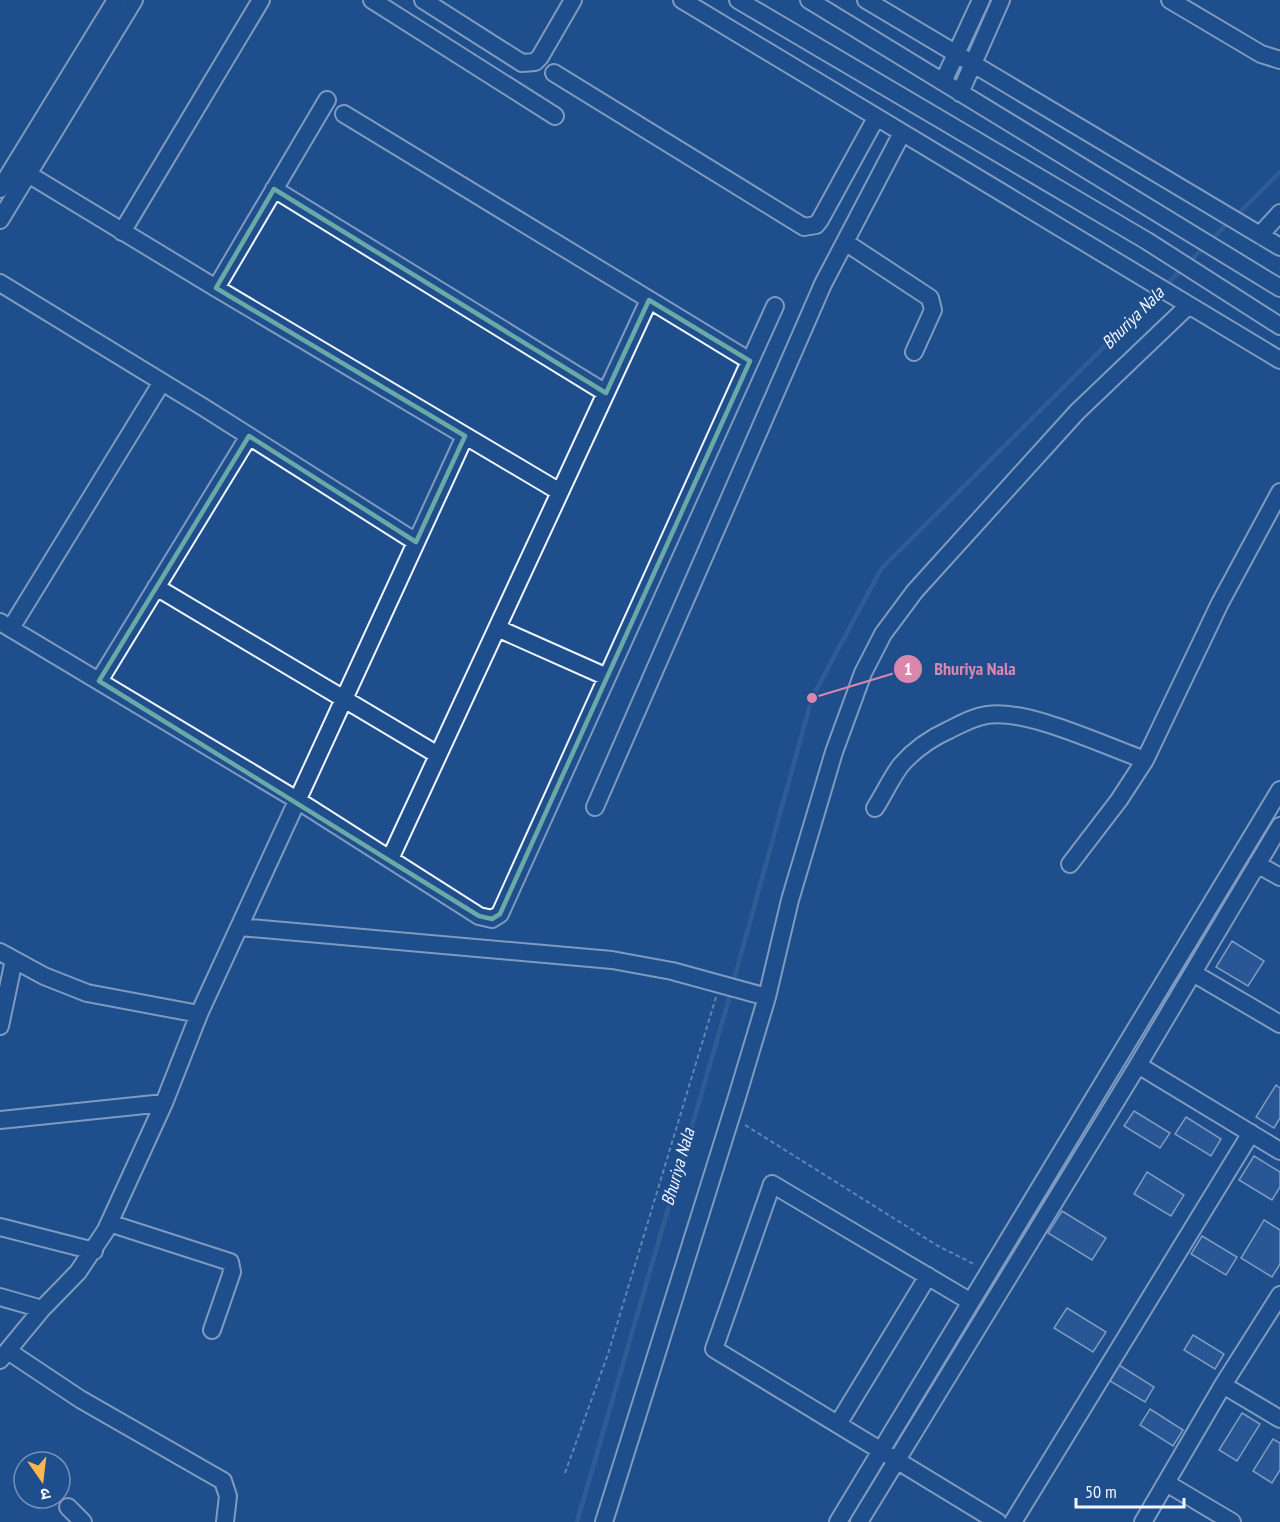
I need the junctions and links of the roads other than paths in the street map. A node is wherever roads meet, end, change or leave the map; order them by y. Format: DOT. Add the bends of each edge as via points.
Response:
graph roads {
  1 [pos="116,0"];
  2 [pos="134,0"];
  3 [pos="261,0"];
  4 [pos="372,0"];
  5 [pos="423,0"];
  6 [pos="573,0"];
  7 [pos="682,0"];
  8 [pos="738,0"];
  9 [pos="809,0"];
  10 [pos="866,0"];
  11 [pos="981,0"];
  12 [pos="1001,0"];
  13 [pos="1170,0"];
  14 [pos="956,54"];
  15 [pos="1280,60"];
  16 [pos="973,64"];
  17 [pos="554,73"];
  18 [pos="943,82"];
  19 [pos="960,93"];
  20 [pos="327,100"];
  21 [pos="344,114"];
  22 [pos="555,116"];
  23 [pos="876,118"];
  24 [pos="902,133"];
  25 [pos="28,174"];
  26 [pos="0,189"];
  27 [pos="274,189"];
  28 [pos="1280,213"];
  29 [pos="0,220"];
  30 [pos="1255,231"];
  31 [pos="122,232"];
  32 [pos="845,242"];
  33 [pos="1280,247"];
  34 [pos="0,284"];
  35 [pos="216,288"];
  36 [pos="1280,288"];
  37 [pos="649,300"];
  38 [pos="1184,304"];
  39 [pos="775,306"];
  40 [pos="1280,326"];
  41 [pos="914,352"];
  42 [pos="1280,360"];
  43 [pos="750,361"];
  44 [pos="162,382"];
  45 [pos="606,393"];
  46 [pos="249,436"];
  47 [pos="465,436"];
  48 [pos="560,492"];
  49 [pos="1280,492"];
  50 [pos="416,542"];
  51 [pos="156,587"];
  52 [pos="6,625"];
  53 [pos="497,628"];
  54 [pos="607,677"];
  55 [pos="99,681"];
  56 [pos="343,699"];
  57 [pos="438,754"];
  58 [pos="1145,760"];
  59 [pos="1280,790"];
  60 [pos="297,800"];
  61 [pos="595,807"];
  62 [pos="875,808"];
  63 [pos="1280,826"];
  64 [pos="390,859"];
  65 [pos="1070,864"];
  66 [pos="1257,864"];
  67 [pos="1280,877"];
  68 [pos="240,927"];
  69 [pos="7,956"];
  70 [pos="1193,973"];
  71 [pos="761,995"];
  72 [pos="199,1014"];
  73 [pos="1280,1024"];
  74 [pos="0,1026"];
  75 [pos="1138,1065"];
  76 [pos="164,1102"];
  77 [pos="0,1120"];
  78 [pos="1251,1133"];
  79 [pos="1280,1151"];
  80 [pos="110,1222"];
  81 [pos="0,1227"];
  82 [pos="94,1251"];
  83 [pos="928,1276"];
  84 [pos="1280,1295"];
  85 [pos="0,1297"];
  86 [pos="971,1302"];
  87 [pos="42,1309"];
  88 [pos="212,1330"];
  89 [pos="4,1356"];
  90 [pos="1223,1385"];
  91 [pos="1280,1419"];
  92 [pos="838,1424"];
  93 [pos="882,1450"];
  94 [pos="898,1461"];
  95 [pos="1167,1484"];
  96 [pos="71,1510"];
  97 [pos="83,1522"];
  98 [pos="225,1522"];
  99 [pos="604,1522"];
  100 [pos="838,1522"];
  101 [pos="859,1522"];
  102 [pos="998,1522"];
  103 [pos="1013,1522"];
  104 [pos="1143,1522"];
  105 [pos="1232,1522"];
  1 -- 26 [label="street"];
  2 -- 25 [label="street"];
  3 -- 31 [label="street"];
  4 -- 22 [label="street"];
  5 -- 6 [label="street" via="522,63 530,63 540,57"];
  7 -- 23 [label="street"];
  8 -- 40 [label="street" via="1162,250"];
  9 -- 18 [label="street"];
  10 -- 14 [label="street"];
  11 -- 14 [label="street"];
  12 -- 16 [label="street"];
  13 -- 15 [label="street" via="1261,54"];
  14 -- 16 [label="street"];
  14 -- 18 [label="street"];
  16 -- 19 [label="street"];
  16 -- 30 [label="street"];
  17 -- 23 [label="street" via="804,227 820,220"];
  18 -- 19 [label="street"];
  19 -- 36 [label="street"];
  20 -- 27 [label="street"];
  21 -- 37 [label="street"];
  23 -- 24 [label="street"];
  24 -- 32 [label="street"];
  24 -- 38 [label="street"];
  25 -- 29 [label="street"];
  25 -- 31 [label="street"];
  27 -- 35 [label="street"];
  27 -- 45 [label="street"];
  28 -- 30 [label="street"];
  30 -- 33 [label="street"];
  31 -- 35 [label="street"];
  32 -- 41 [label="street" via="930,298 933,310"];
  32 -- 61 [label="street" via="736,478"];
  34 -- 44 [label="street"];
  35 -- 47 [label="street"];
  37 -- 43 [label="street"];
  37 -- 45 [label="street"];
  38 -- 42 [label="street"];
  38 -- 71 [label="street" via="1077,412 915,591 883,634 849,705"];
  39 -- 43 [label="street"];
  43 -- 54 [label="street"];
  44 -- 46 [label="street"];
  44 -- 52 [label="street"];
  45 -- 48 [label="street"];
  46 -- 50 [label="street"];
  46 -- 51 [label="street"];
  47 -- 48 [label="street"];
  47 -- 50 [label="street"];
  48 -- 53 [label="street"];
  49 -- 58 [label="street" via="1220,603"];
  50 -- 56 [label="street"];
  51 -- 55 [label="street"];
  51 -- 56 [label="street"];
  52 -- 55 [label="street"];
  53 -- 54 [label="street"];
  53 -- 57 [label="street"];
  54 -- 64 [label="street" via="500,914 492,919 479,916"];
  55 -- 60 [label="street"];
  56 -- 57 [label="street"];
  56 -- 60 [label="street"];
  57 -- 64 [label="street"];
  58 -- 62 [label="street" via="1030,719 989,715 938,734 916,750 901,766"];
  58 -- 65 [label="street"];
  59 -- 86 [label="street"];
  60 -- 64 [label="street"];
  60 -- 68 [label="street"];
  63 -- 66 [label="street"];
  66 -- 67 [label="street"];
  66 -- 70 [label="street"];
  68 -- 71 [label="street" via="612,960 672,971"];
  68 -- 72 [label="street"];
  69 -- 72 [label="street" via="87,993"];
  69 -- 74 [label="street"];
  70 -- 73 [label="street"];
  70 -- 75 [label="street"];
  71 -- 99 [label="street" via="731,1117"];
  72 -- 76 [label="street"];
  75 -- 78 [label="street"];
  75 -- 94 [label="street"];
  76 -- 77 [label="street"];
  76 -- 80 [label="street"];
  78 -- 79 [label="street"];
  78 -- 103 [label="street"];
  80 -- 82 [label="street"];
  80 -- 88 [label="street" via="230,1262 232,1272"];
  81 -- 82 [label="street"];
  82 -- 87 [label="street"];
  83 -- 86 [label="street"];
  83 -- 92 [label="street"];
  83 -- 92 [label="street" via="772,1184 714,1349"];
  84 -- 90 [label="street"];
  85 -- 87 [label="street"];
  86 -- 93 [label="street"];
  87 -- 89 [label="street"];
  89 -- 98 [label="street" via="223,1481 228,1496"];
  90 -- 91 [label="street"];
  90 -- 95 [label="street"];
  92 -- 93 [label="street"];
  93 -- 94 [label="street"];
  93 -- 100 [label="street"];
  94 -- 101 [label="street"];
  94 -- 102 [label="street"];
  95 -- 104 [label="street"];
  95 -- 105 [label="street"];
  96 -- 97 [label="street"];
}
